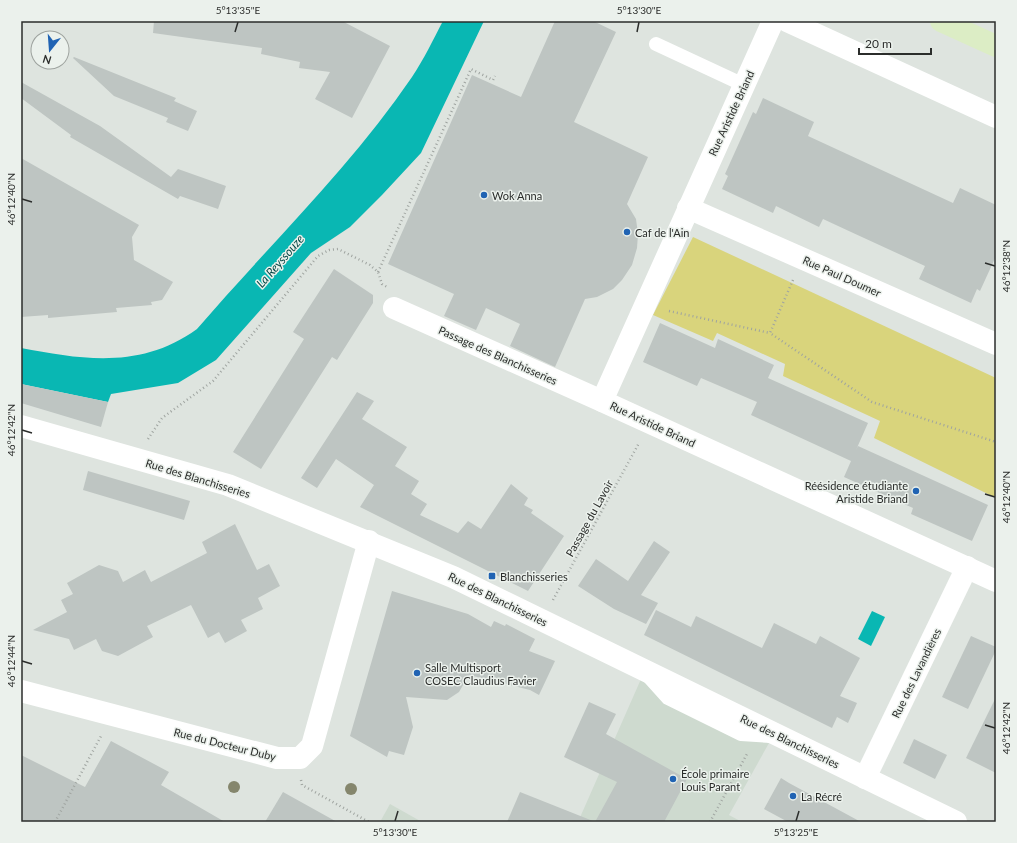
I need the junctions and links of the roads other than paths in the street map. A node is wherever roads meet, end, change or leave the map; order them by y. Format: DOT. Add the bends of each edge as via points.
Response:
graph roads {
  1 [pos="773,21"];
  2 [pos="787,21"];
  3 [pos="941,21"];
  4 [pos="656,44"];
  5 [pos="996,46"];
  6 [pos="744,86"];
  7 [pos="996,117"];
  8 [pos="688,208"];
  9 [pos="394,308"];
  10 [pos="996,344"];
  11 [pos="602,401"];
  12 [pos="21,426"];
  13 [pos="369,541"];
  14 [pos="967,567"];
  15 [pos="996,581"];
  16 [pos="21,691"];
  17 [pos="865,778"];
  18 [pos="956,822"];
  1 -- 6 [label="street, Rue Aristide Briand"];
  2 -- 7 [label="street"];
  3 -- 5 [label="main road"];
  4 -- 6 [label="lane"];
  6 -- 8 [label="street, Rue Aristide Briand"];
  8 -- 10 [label="street, Rue Paul Doumer"];
  8 -- 11 [label="street, Rue Aristide Briand"];
  9 -- 11 [label="street, Passage des Blanchisseries"];
  11 -- 14 [label="street, Rue Aristide Briand"];
  12 -- 13 [label="street, Rue des Blanchisseries" via="228,485"];
  13 -- 16 [label="street, Rue du Docteur Duby" via="312,746 300,758 277,758"];
  13 -- 17 [label="street, Rue des Blanchisseries" via="452,577"];
  14 -- 15 [label="street, Rue Aristide Briand"];
  14 -- 17 [label="street, Rue des Lavandières"];
  17 -- 18 [label="street, Rue des Blanchisseries"];
}
